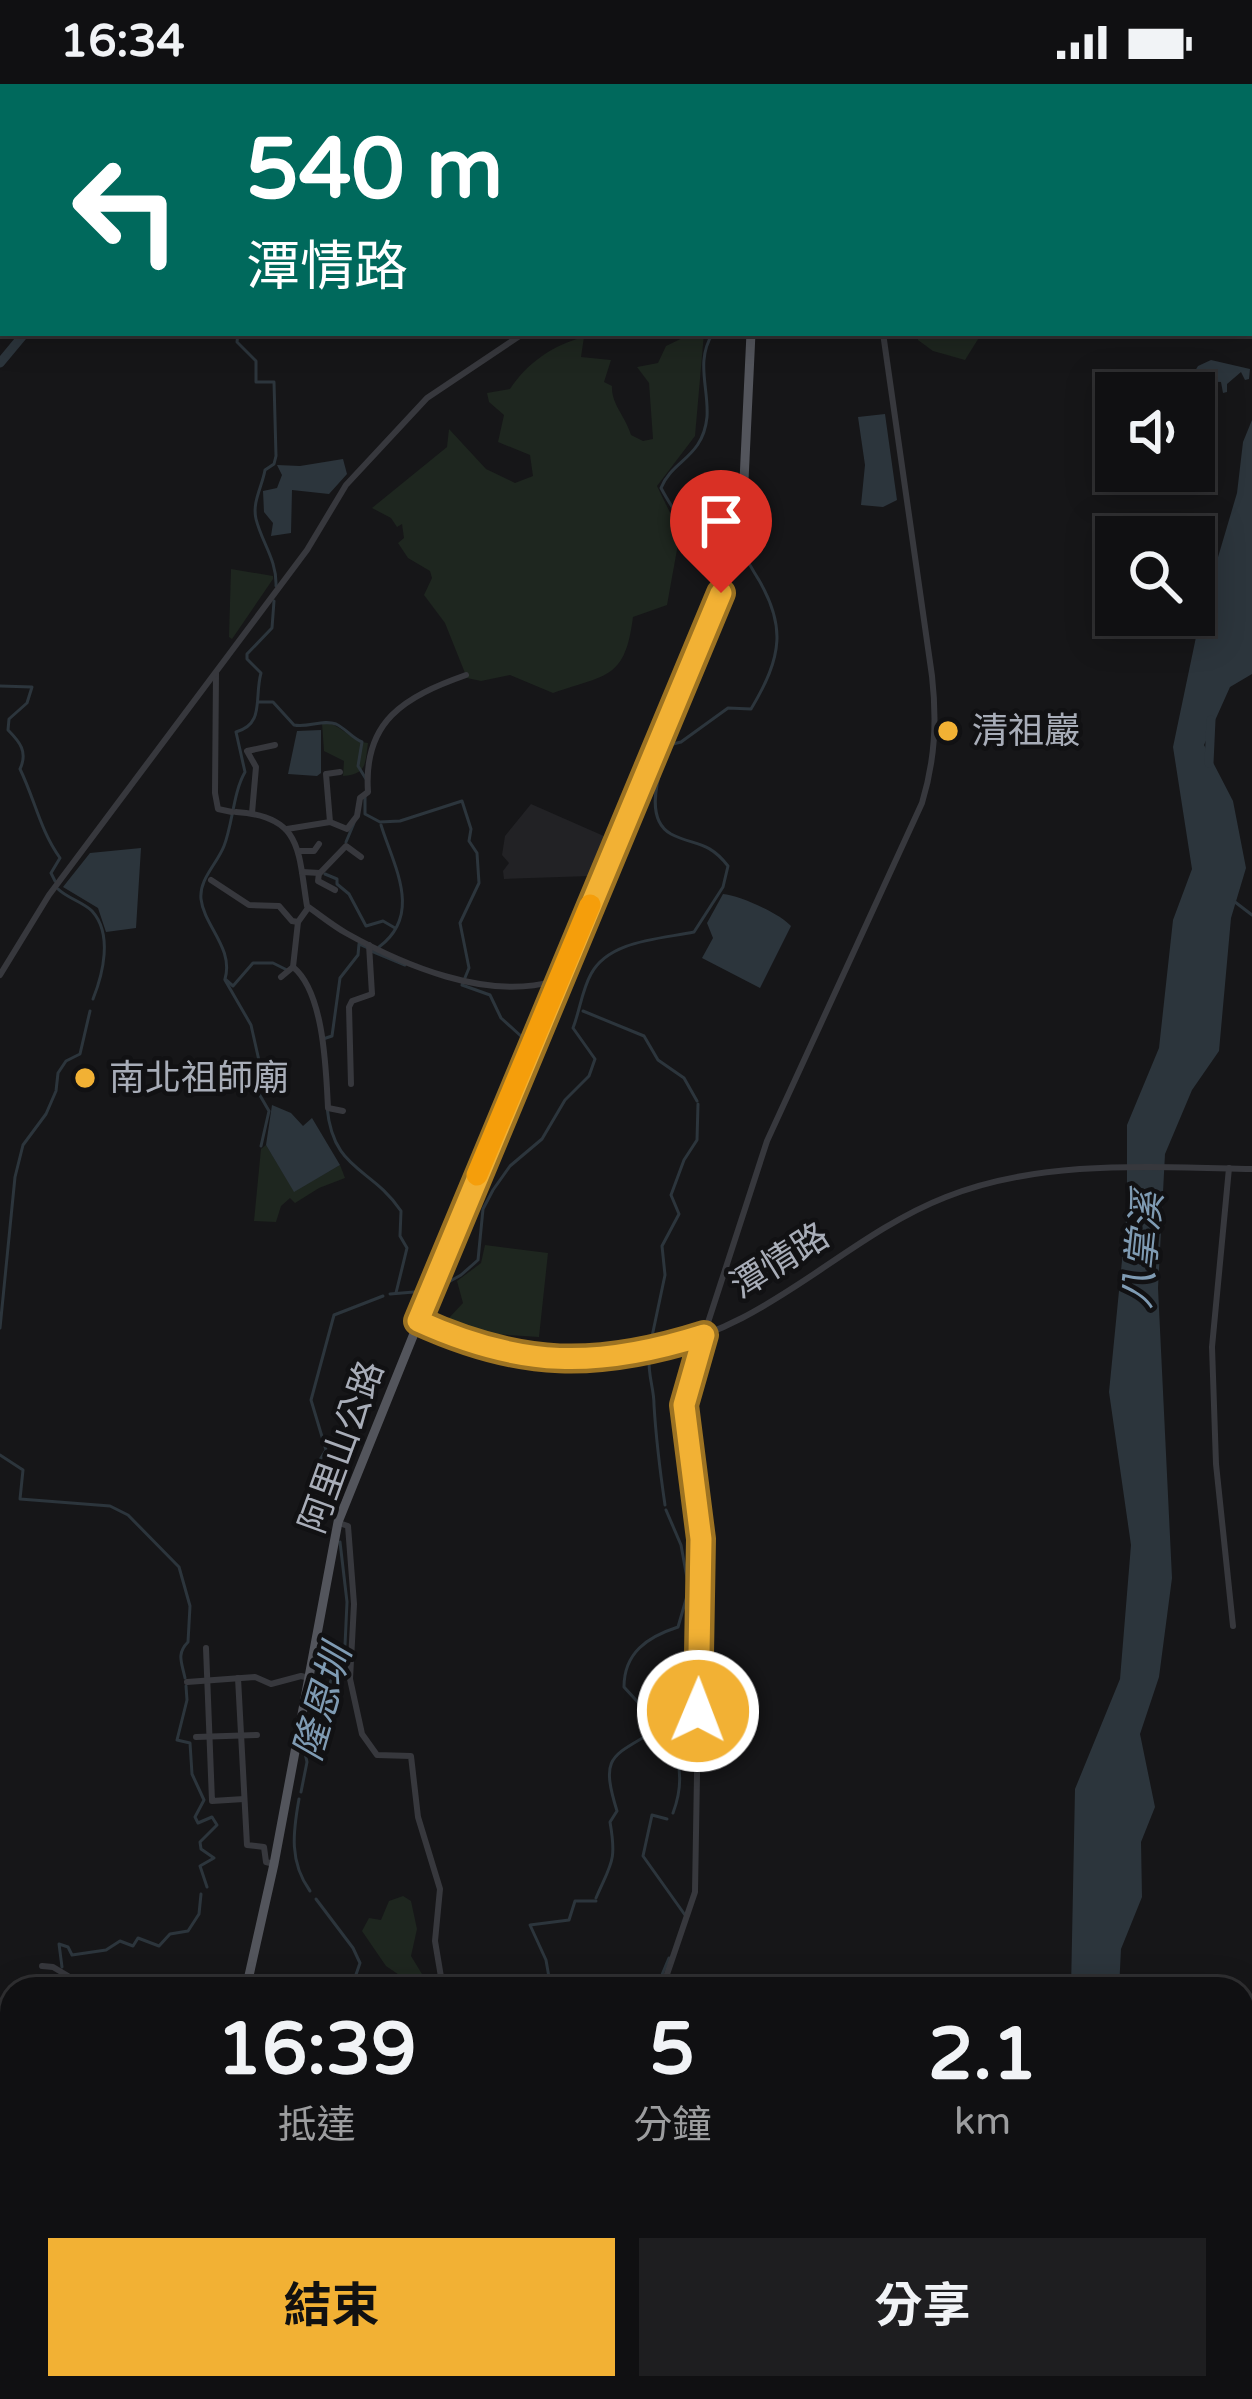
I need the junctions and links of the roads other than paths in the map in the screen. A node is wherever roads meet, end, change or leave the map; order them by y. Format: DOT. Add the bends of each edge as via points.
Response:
graph roads {
  1 [pos="520,336"];
  2 [pos="752,336"];
  3 [pos="883,336"];
  4 [pos="216,673"];
  5 [pos="466,675"];
  6 [pos="275,746"];
  7 [pos="340,772"];
  8 [pos="253,813"];
  9 [pos="330,822"];
  10 [pos="287,829"];
  11 [pos="319,844"];
  12 [pos="300,851"];
  13 [pos="362,857"];
  14 [pos="302,872"];
  15 [pos="319,873"];
  16 [pos="211,880"];
  17 [pos="335,890"];
  18 [pos="308,908"];
  19 [pos="298,922"];
  20 [pos="369,946"];
  21 [pos="293,967"];
  22 [pos="0,975"];
  23 [pos="281,977"];
  24 [pos="557,980"];
  25 [pos="351,1084"];
  26 [pos="344,1111"];
  27 [pos="1225,1168"];
  28 [pos="1252,1169"];
  29 [pos="418,1321"];
  30 [pos="704,1335"];
  31 [pos="338,1522"];
  32 [pos="1233,1626"];
  33 [pos="206,1648"];
  34 [pos="238,1678"];
  35 [pos="308,1678"];
  36 [pos="187,1682"];
  37 [pos="207,1682"];
  38 [pos="257,1735"];
  39 [pos="241,1736"];
  40 [pos="209,1737"];
  41 [pos="196,1738"];
  42 [pos="244,1799"];
  43 [pos="274,1864"];
  44 [pos="42,1966"];
  45 [pos="68,1977"];
  46 [pos="249,1977"];
  47 [pos="441,1977"];
  48 [pos="666,1977"];
  1 -- 4 [label="street" via="428,398 346,485"];
  2 -- 24 [label="main road, 阿里山公路" via="740,547"];
  3 -- 30 [label="street" via="934,693 930,775 767,1141"];
  4 -- 8 [label="street" via="218,809"];
  4 -- 22 [label="street" via="49,895"];
  5 -- 9 [label="street" via="384,722 368,750 368,792 357,816 347,829"];
  6 -- 8 [label="street" via="247,752 256,766"];
  7 -- 9 [label="street" via="326,774"];
  8 -- 10 [label="street"];
  9 -- 10 [label="street"];
  10 -- 12 [label="street"];
  11 -- 12 [label="street"];
  12 -- 14 [label="street"];
  13 -- 15 [label="street" via="346,846"];
  14 -- 15 [label="street"];
  14 -- 18 [label="street"];
  15 -- 17 [label="street" via="318,881"];
  16 -- 19 [label="street" via="249,905 279,906"];
  18 -- 19 [label="street"];
  18 -- 20 [label="street"];
  19 -- 21 [label="street"];
  20 -- 24 [label="street" via="490,986"];
  20 -- 25 [label="street" via="373,994 349,1007"];
  21 -- 23 [label="street"];
  21 -- 26 [label="street" via="308,986 320,1030 328,1108"];
  24 -- 29 [label="main road, 阿里山公路"];
  27 -- 28 [label="street"];
  27 -- 30 [label="street, 潭情路" via="1094,1169 946,1196"];
  27 -- 32 [label="street" via="1212,1347"];
  29 -- 30 [label="street, 潭情路" via="480,1346 566,1359 648,1353"];
  29 -- 31 [label="main road, 阿里山公路"];
  30 -- 48 [label="street" via="684,1405 701,1539 695,1892"];
  31 -- 35 [label="main road, 阿里山公路"];
  31 -- 47 [label="street" via="348,1526 353,1584 352,1690 369,1748 411,1756 440,1889"];
  33 -- 37 [label="street"];
  34 -- 35 [label="street"];
  34 -- 37 [label="street"];
  34 -- 39 [label="street"];
  35 -- 43 [label="main road, 阿里山公路"];
  36 -- 37 [label="street"];
  37 -- 40 [label="street"];
  38 -- 39 [label="street"];
  39 -- 40 [label="street"];
  39 -- 42 [label="street"];
  40 -- 41 [label="street"];
  40 -- 42 [label="street" via="212,1801"];
  42 -- 43 [label="street" via="247,1845 264,1847"];
  43 -- 46 [label="main road, 阿里山公路"];
  44 -- 45 [label="street"];
}
